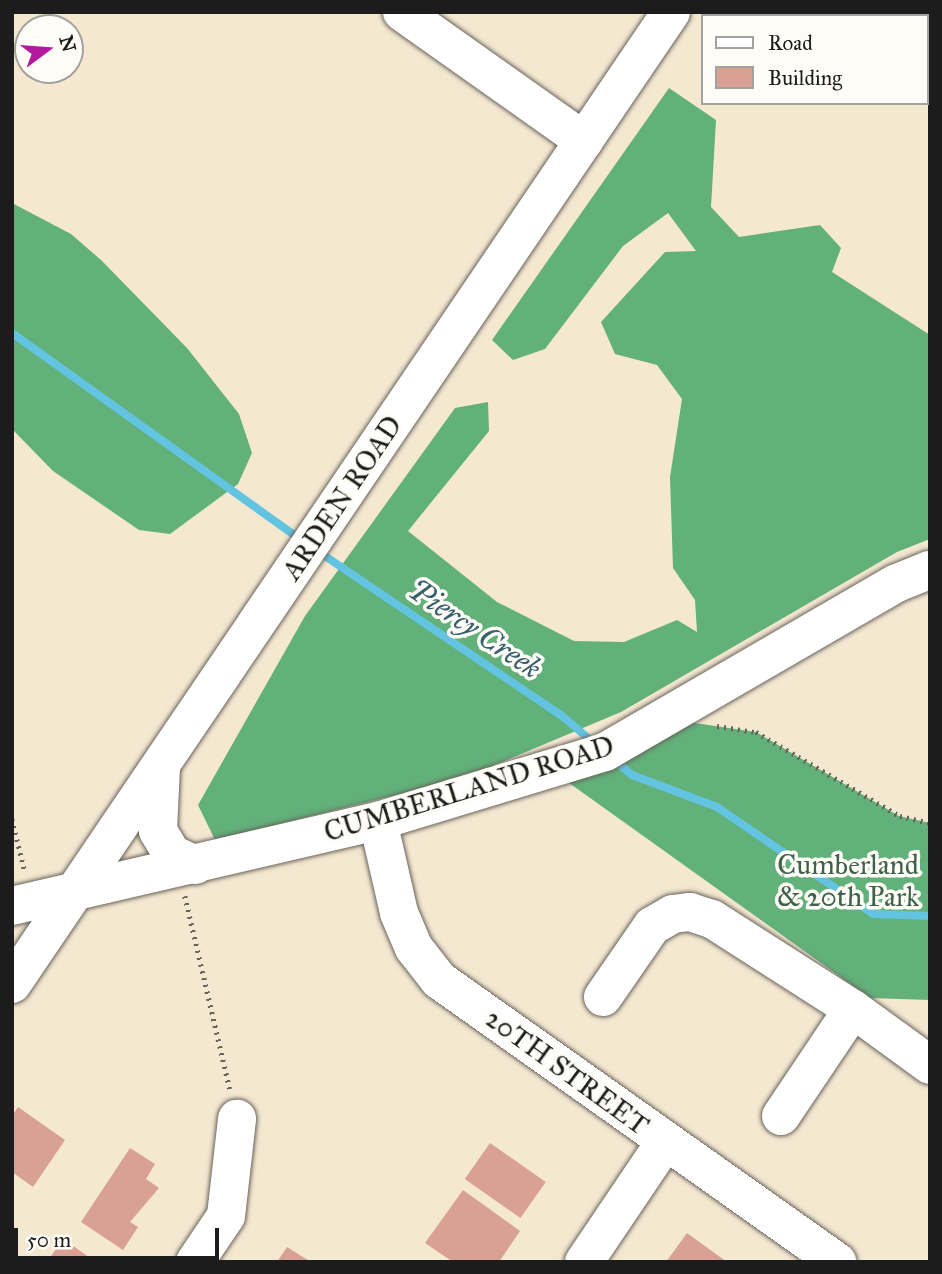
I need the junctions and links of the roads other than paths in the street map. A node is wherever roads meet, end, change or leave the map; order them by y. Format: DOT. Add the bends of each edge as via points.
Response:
graph roads {
  1 [pos="402,12"];
  2 [pos="671,12"];
  3 [pos="584,141"];
  4 [pos="930,570"];
  5 [pos="162,764"];
  6 [pos="377,821"];
  7 [pos="187,867"];
  8 [pos="76,891"];
  9 [pos="22,903"];
  10 [pos="12,984"];
  11 [pos="603,997"];
  12 [pos="853,1009"];
  13 [pos="930,1065"];
  14 [pos="781,1116"];
  15 [pos="236,1119"];
  16 [pos="665,1142"];
  17 [pos="195,1262"];
  18 [pos="584,1262"];
  19 [pos="837,1262"];
  1 -- 3 [label="street"];
  2 -- 3 [label="street, ARDEN ROAD"];
  3 -- 5 [label="street, ARDEN ROAD"];
  4 -- 6 [label="street, CUMBERLAND ROAD" via="897,583 605,752"];
  5 -- 7 [label="street" via="158,831 172,854"];
  5 -- 8 [label="street, ARDEN ROAD"];
  6 -- 7 [label="street, CUMBERLAND ROAD"];
  6 -- 16 [label="street, 20TH STREET" via="399,914 414,948 439,980"];
  7 -- 8 [label="street, CUMBERLAND ROAD"];
  8 -- 9 [label="street, CUMBERLAND ROAD"];
  8 -- 10 [label="street, ARDEN ROAD"];
  11 -- 12 [label="street" via="652,926 673,914 690,912 712,919"];
  12 -- 13 [label="street"];
  12 -- 14 [label="street"];
  15 -- 17 [label="street" via="226,1216"];
  16 -- 18 [label="street"];
  16 -- 19 [label="street, 20TH STREET"];
}
